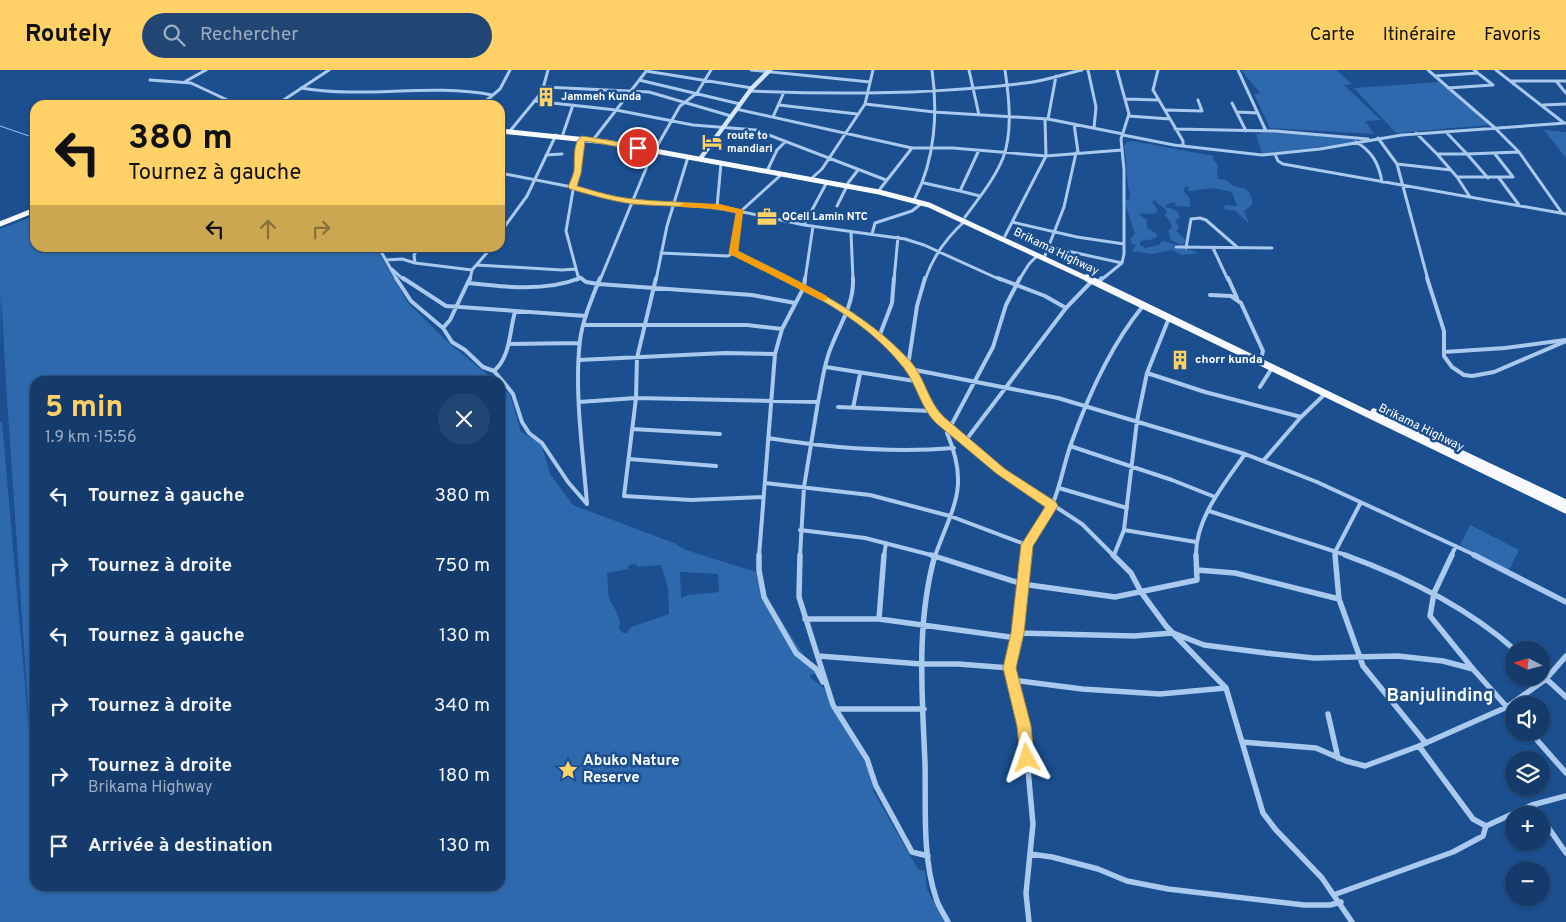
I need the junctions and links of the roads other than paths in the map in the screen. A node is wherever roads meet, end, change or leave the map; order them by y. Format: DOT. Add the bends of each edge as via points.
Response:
graph roads {
  1 [pos="206,70"];
  2 [pos="329,70"];
  3 [pos="510,70"];
  4 [pos="548,70"];
  5 [pos="646,70"];
  6 [pos="711,70"];
  7 [pos="751,70"];
  8 [pos="873,70"];
  9 [pos="932,70"];
  10 [pos="969,70"];
  11 [pos="1005,70"];
  12 [pos="1079,70"];
  13 [pos="1088,70"];
  14 [pos="1117,70"];
  15 [pos="1158,70"];
  16 [pos="1238,70"];
  17 [pos="1428,70"];
  18 [pos="1474,70"];
  19 [pos="1496,70"];
  20 [pos="765,71"];
  21 [pos="1478,73"];
  22 [pos="1056,76"];
  23 [pos="1435,76"];
  24 [pos="150,80"];
  25 [pos="640,80"];
  26 [pos="705,80"];
  27 [pos="1566,80"];
  28 [pos="1511,81"];
  29 [pos="1556,81"];
  30 [pos="184,82"];
  31 [pos="870,82"];
  32 [pos="1007,83"];
  33 [pos="544,87"];
  34 [pos="972,87"];
  35 [pos="301,88"];
  36 [pos="1448,88"];
  37 [pos="750,89"];
  38 [pos="935,90"];
  39 [pos="630,91"];
  40 [pos="784,92"];
  41 [pos="1566,92"];
  42 [pos="697,93"];
  43 [pos="868,93"];
  44 [pos="492,95"];
  45 [pos="1126,99"];
  46 [pos="228,100"];
  47 [pos="283,100"];
  48 [pos="486,100"];
  49 [pos="1157,100"];
  50 [pos="1198,100"];
  51 [pos="534,101"];
  52 [pos="684,102"];
  53 [pos="1232,103"];
  54 [pos="740,104"];
  55 [pos="865,104"];
  56 [pos="1566,104"];
  57 [pos="573,105"];
  58 [pos="779,105"];
  59 [pos="1544,105"];
  60 [pos="736,109"];
  61 [pos="616,110"];
  62 [pos="1166,110"];
  63 [pos="934,112"];
  64 [pos="1237,112"];
  65 [pos="1258,113"];
  66 [pos="857,114"];
  67 [pos="980,115"];
  68 [pos="731,116"];
  69 [pos="1129,116"];
  70 [pos="773,117"];
  71 [pos="1008,117"];
  72 [pos="1046,119"];
  73 [pos="1170,119"];
  74 [pos="672,120"];
  75 [pos="1565,123"];
  76 [pos="1074,124"];
  77 [pos="722,128"];
  78 [pos="1094,128"];
  79 [pos="1494,128"];
  80 [pos="1175,129"];
  81 [pos="505,130"];
  82 [pos="1246,131"];
  83 [pos="1266,131"];
  84 [pos="1446,132"];
  85 [pos="563,134"];
  86 [pos="845,134"];
  87 [pos="1123,134"];
  88 [pos="1416,134"];
  89 [pos="556,135"];
  90 [pos="582,138"];
  91 [pos="1378,138"];
  92 [pos="594,139"];
  93 [pos="1372,139"];
  94 [pos="785,142"];
  95 [pos="1356,142"];
  96 [pos="1183,146"];
  97 [pos="912,148"];
  98 [pos="932,148"];
  99 [pos="656,150"];
  100 [pos="979,150"];
  101 [pos="1122,150"];
  102 [pos="1519,152"];
  103 [pos="1005,153"];
  104 [pos="1077,153"];
  105 [pos="562,154"];
  106 [pos="1275,154"];
  107 [pos="1437,154"];
  108 [pos="1467,154"];
  109 [pos="1494,154"];
  110 [pos="546,155"];
  111 [pos="1046,156"];
  112 [pos="688,157"];
  113 [pos="700,158"];
  114 [pos="829,159"];
  115 [pos="721,163"];
  116 [pos="1397,164"];
  117 [pos="768,169"];
  118 [pos="858,170"];
  119 [pos="1451,170"];
  120 [pos="505,174"];
  121 [pos="782,174"];
  122 [pos="813,177"];
  123 [pos="1457,177"];
  124 [pos="1488,178"];
  125 [pos="1499,178"];
  126 [pos="537,179"];
  127 [pos="886,180"];
  128 [pos="827,182"];
  129 [pos="1382,182"];
  130 [pos="924,183"];
  131 [pos="847,185"];
  132 [pos="1401,186"];
  133 [pos="572,187"];
  134 [pos="880,190"];
  135 [pos="960,191"];
  136 [pos="980,196"];
  137 [pos="1470,197"];
  138 [pos="915,198"];
  139 [pos="633,201"];
  140 [pos="922,203"];
  141 [pos="674,205"];
  142 [pos="1519,205"];
  143 [pos="837,206"];
  144 [pos="717,207"];
  145 [pos="30,211"];
  146 [pos="740,212"];
  147 [pos="1564,214"];
  148 [pos="965,219"];
  149 [pos="1012,222"];
  150 [pos="0,223"];
  151 [pos="804,225"];
  152 [pos="505,226"];
  153 [pos="813,226"];
  154 [pos="850,232"];
  155 [pos="1056,232"];
  156 [pos="872,234"];
  157 [pos="1005,236"];
  158 [pos="898,237"];
  159 [pos="1124,244"];
  160 [pos="1049,247"];
  161 [pos="1176,247"];
  162 [pos="1237,247"];
  163 [pos="1186,248"];
  164 [pos="1213,248"];
  165 [pos="1272,248"];
  166 [pos="938,251"];
  167 [pos="381,252"];
  168 [pos="416,252"];
  169 [pos="488,252"];
  170 [pos="661,252"];
  171 [pos="733,253"];
  172 [pos="1042,256"];
  173 [pos="386,260"];
  174 [pos="415,263"];
  175 [pos="1122,263"];
  176 [pos="477,265"];
  177 [pos="389,266"];
  178 [pos="576,269"];
  179 [pos="472,270"];
  180 [pos="582,278"];
  181 [pos="1096,281"];
  182 [pos="468,283"];
  183 [pos="598,284"];
  184 [pos="1015,286"];
  185 [pos="804,287"];
  186 [pos="654,288"];
  187 [pos="1210,295"];
  188 [pos="1238,299"];
  189 [pos="795,303"];
  190 [pos="1143,306"];
  191 [pos="457,308"];
  192 [pos="1066,308"];
  193 [pos="846,311"];
  194 [pos="515,312"];
  195 [pos="586,316"];
  196 [pos="1169,318"];
  197 [pos="644,324"];
  198 [pos="583,325"];
  199 [pos="443,328"];
  200 [pos="782,329"];
  201 [pos="879,337"];
  202 [pos="1566,341"];
  203 [pos="580,343"];
  204 [pos="509,344"];
  205 [pos="1444,352"];
  206 [pos="775,354"];
  207 [pos="637,358"];
  208 [pos="579,360"];
  209 [pos="1261,361"];
  210 [pos="826,367"];
  211 [pos="909,368"];
  212 [pos="1272,368"];
  213 [pos="494,371"];
  214 [pos="1148,373"];
  215 [pos="860,374"];
  216 [pos="498,376"];
  217 [pos="915,381"];
  218 [pos="972,383"];
  219 [pos="505,384"];
  220 [pos="1260,387"];
  221 [pos="1005,389"];
  222 [pos="1325,394"];
  223 [pos="636,398"];
  224 [pos="579,402"];
  225 [pos="771,402"];
  226 [pos="818,402"];
  227 [pos="838,406"];
  228 [pos="1086,407"];
  229 [pos="853,408"];
  230 [pos="931,411"];
  231 [pos="1301,417"];
  232 [pos="1137,421"];
  233 [pos="632,429"];
  234 [pos="950,429"];
  235 [pos="720,434"];
  236 [pos="768,438"];
  237 [pos="966,440"];
  238 [pos="810,446"];
  239 [pos="1070,446"];
  240 [pos="954,448"];
  241 [pos="1245,454"];
  242 [pos="629,458"];
  243 [pos="1263,461"];
  244 [pos="716,466"];
  245 [pos="1132,468"];
  246 [pos="765,483"];
  247 [pos="804,487"];
  248 [pos="1059,488"];
  249 [pos="763,497"];
  250 [pos="1215,497"];
  251 [pos="1566,503"];
  252 [pos="1360,504"];
  253 [pos="1052,506"];
  254 [pos="1127,508"];
  255 [pos="1566,510"];
  256 [pos="1209,511"];
  257 [pos="950,516"];
  258 [pos="800,530"];
  259 [pos="1124,530"];
  260 [pos="1196,542"];
  261 [pos="886,544"];
  262 [pos="1027,545"];
  263 [pos="1456,546"];
  264 [pos="1335,552"];
  265 [pos="1114,555"];
  266 [pos="935,556"];
  267 [pos="1197,570"];
  268 [pos="1022,584"];
  269 [pos="1141,592"];
  270 [pos="1434,593"];
  271 [pos="1339,599"];
  272 [pos="1566,602"];
  273 [pos="805,619"];
  274 [pos="879,619"];
  275 [pos="922,625"];
  276 [pos="1173,633"];
  277 [pos="1017,635"];
  278 [pos="1505,641"];
  279 [pos="819,656"];
  280 [pos="1566,656"];
  281 [pos="1360,658"];
  282 [pos="921,664"];
  283 [pos="1010,668"];
  284 [pos="1472,669"];
  285 [pos="1550,674"];
  286 [pos="1012,680"];
  287 [pos="1550,683"];
  288 [pos="1536,686"];
  289 [pos="826,688"];
  290 [pos="1226,688"];
  291 [pos="1522,696"];
  292 [pos="1566,697"];
  293 [pos="1505,705"];
  294 [pos="1505,708"];
  295 [pos="836,709"];
  296 [pos="924,709"];
  297 [pos="1328,714"];
  298 [pos="1538,741"];
  299 [pos="1242,742"];
  300 [pos="1422,744"];
  301 [pos="1338,758"];
  302 [pos="1566,773"];
  303 [pos="1566,796"];
  304 [pos="1532,805"];
  305 [pos="1486,826"];
  306 [pos="1550,830"];
  307 [pos="1566,853"];
  308 [pos="1030,854"];
  309 [pos="928,856"];
  310 [pos="1336,894"];
  311 [pos="1341,902"];
  312 [pos="948,922"];
  313 [pos="1029,922"];
  314 [pos="1352,922"];
  1 -- 30 [label="street"];
  2 -- 35 [label="street"];
  3 -- 44 [label="street" via="500,89"];
  4 -- 33 [label="street"];
  5 -- 25 [label="street"];
  5 -- 26 [label="street"];
  6 -- 26 [label="street"];
  7 -- 20 [label="street"];
  8 -- 31 [label="street"];
  9 -- 38 [label="street"];
  10 -- 34 [label="street"];
  11 -- 32 [label="street"];
  12 -- 22 [label="street"];
  13 -- 78 [label="street" via="1096,120"];
  14 -- 45 [label="street"];
  15 -- 49 [label="street" via="1153,85"];
  16 -- 65 [label="street"];
  17 -- 23 [label="street"];
  18 -- 21 [label="street"];
  19 -- 28 [label="street"];
  20 -- 31 [label="street"];
  20 -- 37 [label="main road"];
  21 -- 23 [label="street"];
  21 -- 36 [label="street" via="1493,85"];
  22 -- 32 [label="street" via="1028,83"];
  22 -- 72 [label="street"];
  23 -- 36 [label="street"];
  24 -- 30 [label="street"];
  25 -- 39 [label="street"];
  25 -- 42 [label="street"];
  26 -- 37 [label="street"];
  26 -- 42 [label="street"];
  27 -- 29 [label="street"];
  28 -- 29 [label="street"];
  28 -- 59 [label="street"];
  29 -- 41 [label="street"];
  30 -- 46 [label="street" via="201,86"];
  31 -- 43 [label="street"];
  32 -- 34 [label="street"];
  32 -- 71 [label="street"];
  33 -- 39 [label="street"];
  33 -- 51 [label="street"];
  34 -- 38 [label="street"];
  34 -- 67 [label="street"];
  35 -- 44 [label="street" via="324,92 471,91"];
  35 -- 47 [label="street"];
  36 -- 79 [label="street"];
  37 -- 40 [label="street"];
  37 -- 54 [label="main road"];
  38 -- 43 [label="street"];
  38 -- 63 [label="street"];
  39 -- 52 [label="street" via="662,94"];
  39 -- 61 [label="street"];
  40 -- 43 [label="street"];
  40 -- 58 [label="street"];
  42 -- 52 [label="street"];
  42 -- 54 [label="street"];
  43 -- 55 [label="street"];
  44 -- 48 [label="street"];
  45 -- 49 [label="street"];
  45 -- 69 [label="street"];
  49 -- 62 [label="street"];
  50 -- 62 [label="street" via="1202,111"];
  51 -- 57 [label="street"];
  51 -- 81 [label="street"];
  52 -- 68 [label="street"];
  52 -- 74 [label="street"];
  53 -- 64 [label="street"];
  54 -- 60 [label="main road"];
  55 -- 63 [label="street"];
  55 -- 66 [label="street"];
  56 -- 59 [label="street"];
  57 -- 61 [label="street"];
  57 -- 85 [label="street"];
  58 -- 66 [label="street"];
  58 -- 70 [label="street"];
  59 -- 75 [label="street"];
  60 -- 68 [label="main road"];
  60 -- 70 [label="street"];
  61 -- 74 [label="street"];
  61 -- 92 [label="street"];
  62 -- 73 [label="street"];
  63 -- 67 [label="street"];
  63 -- 98 [label="street"];
  64 -- 65 [label="street"];
  64 -- 82 [label="street"];
  65 -- 83 [label="street"];
  66 -- 86 [label="street"];
  67 -- 71 [label="street"];
  68 -- 77 [label="main road"];
  69 -- 73 [label="street"];
  69 -- 87 [label="street"];
  70 -- 86 [label="street"];
  71 -- 72 [label="street"];
  71 -- 103 [label="street"];
  72 -- 76 [label="street"];
  72 -- 111 [label="street"];
  73 -- 80 [label="street"];
  74 -- 77 [label="street"];
  74 -- 99 [label="street"];
  75 -- 79 [label="street"];
  76 -- 78 [label="street"];
  76 -- 104 [label="street"];
  77 -- 94 [label="street" via="756,130"];
  77 -- 113 [label="main road"];
  78 -- 87 [label="street"];
  79 -- 84 [label="street"];
  79 -- 102 [label="street"];
  80 -- 82 [label="street"];
  80 -- 96 [label="street"];
  81 -- 85 [label="highway, Brikama Highway"];
  81 -- 89 [label="highway, Brikama Highway"];
  82 -- 83 [label="street"];
  83 -- 93 [label="street"];
  84 -- 88 [label="street"];
  84 -- 108 [label="street"];
  85 -- 92 [label="highway, Brikama Highway"];
  86 -- 97 [label="street"];
  86 -- 114 [label="street"];
  87 -- 96 [label="street"];
  87 -- 101 [label="street"];
  88 -- 91 [label="street"];
  88 -- 107 [label="street"];
  89 -- 90 [label="highway, Brikama Highway"];
  89 -- 110 [label="street"];
  90 -- 92 [label="highway, Brikama Highway"];
  90 -- 133 [label="street"];
  91 -- 93 [label="street"];
  91 -- 116 [label="street"];
  92 -- 99 [label="highway, Brikama Highway"];
  93 -- 95 [label="street"];
  94 -- 114 [label="street"];
  94 -- 117 [label="street" via="777,150"];
  95 -- 106 [label="street"];
  95 -- 129 [label="street" via="1368,148 1378,162"];
  96 -- 106 [label="street"];
  97 -- 98 [label="street"];
  97 -- 127 [label="street"];
  98 -- 100 [label="street"];
  98 -- 130 [label="street"];
  99 -- 112 [label="highway, Brikama Highway"];
  99 -- 113 [label="highway, Brikama Highway"];
  99 -- 139 [label="street"];
  100 -- 103 [label="street"];
  100 -- 135 [label="street"];
  101 -- 104 [label="street"];
  101 -- 159 [label="street"];
  102 -- 109 [label="street"];
  102 -- 147 [label="street"];
  103 -- 111 [label="street"];
  103 -- 136 [label="street"];
  104 -- 111 [label="street"];
  104 -- 155 [label="street"];
  105 -- 110 [label="street"];
  106 -- 129 [label="street" via="1283,164"];
  107 -- 108 [label="street"];
  107 -- 119 [label="street"];
  108 -- 109 [label="street"];
  108 -- 124 [label="street"];
  109 -- 125 [label="street" via="1513,177"];
  110 -- 126 [label="street"];
  111 -- 149 [label="street"];
  112 -- 113 [label="highway, Brikama Highway"];
  112 -- 141 [label="street"];
  113 -- 115 [label="highway, Brikama Highway"];
  113 -- 117 [label="highway, Brikama Highway"];
  114 -- 118 [label="street"];
  114 -- 122 [label="street"];
  115 -- 121 [label="highway, Brikama Highway"];
  115 -- 144 [label="street"];
  116 -- 119 [label="street"];
  116 -- 132 [label="street"];
  117 -- 122 [label="highway, Brikama Highway"];
  118 -- 127 [label="street"];
  118 -- 131 [label="street"];
  119 -- 123 [label="street"];
  120 -- 126 [label="street"];
  121 -- 128 [label="highway, Brikama Highway"];
  121 -- 146 [label="street"];
  122 -- 131 [label="highway, Brikama Highway"];
  123 -- 124 [label="street"];
  123 -- 137 [label="street"];
  124 -- 125 [label="street"];
  125 -- 142 [label="street"];
  126 -- 133 [label="street"];
  126 -- 152 [label="street"];
  127 -- 134 [label="street"];
  128 -- 131 [label="highway, Brikama Highway"];
  128 -- 151 [label="street"];
  129 -- 132 [label="street"];
  130 -- 135 [label="street"];
  130 -- 138 [label="street"];
  131 -- 134 [label="highway, Brikama Highway"];
  131 -- 140 [label="highway, Brikama Highway"];
  131 -- 143 [label="street"];
  132 -- 137 [label="street"];
  132 -- 205 [label="street" via="1444,331"];
  133 -- 139 [label="street"];
  133 -- 178 [label="street" via="566,231"];
  134 -- 138 [label="highway, Brikama Highway"];
  135 -- 136 [label="street"];
  136 -- 148 [label="street"];
  137 -- 142 [label="street"];
  138 -- 148 [label="highway, Brikama Highway"];
  139 -- 141 [label="street"];
  139 -- 183 [label="street"];
  140 -- 148 [label="highway, Brikama Highway"];
  140 -- 156 [label="street" via="908,214 880,220"];
  141 -- 144 [label="street"];
  141 -- 170 [label="street"];
  142 -- 147 [label="street"];
  144 -- 146 [label="street"];
  145 -- 150 [label="highway"];
  146 -- 151 [label="street"];
  146 -- 171 [label="street"];
  148 -- 157 [label="highway, Brikama Highway"];
  148 -- 166 [label="street"];
  148 -- 172 [label="highway, Brikama Highway"];
  149 -- 155 [label="street"];
  149 -- 157 [label="street"];
  151 -- 153 [label="street"];
  153 -- 154 [label="street"];
  153 -- 185 [label="street"];
  154 -- 156 [label="street"];
  154 -- 193 [label="street" via="853,287"];
  155 -- 159 [label="street"];
  155 -- 160 [label="street"];
  156 -- 158 [label="street"];
  157 -- 172 [label="highway, Brikama Highway"];
  158 -- 166 [label="street"];
  158 -- 201 [label="street" via="892,303"];
  159 -- 175 [label="street"];
  160 -- 172 [label="street"];
  160 -- 175 [label="street"];
  161 -- 163 [label="street"];
  162 -- 163 [label="street" via="1200,218 1191,219"];
  162 -- 164 [label="street"];
  162 -- 165 [label="street"];
  163 -- 164 [label="street"];
  164 -- 188 [label="street"];
  166 -- 184 [label="street"];
  166 -- 211 [label="street" via="917,299"];
  167 -- 173 [label="street"];
  168 -- 174 [label="street"];
  169 -- 176 [label="street"];
  170 -- 171 [label="street" via="728,256"];
  170 -- 186 [label="street"];
  171 -- 185 [label="street"];
  172 -- 181 [label="highway, Brikama Highway"];
  172 -- 184 [label="street" via="1029,264"];
  173 -- 174 [label="street"];
  173 -- 177 [label="street"];
  174 -- 179 [label="street"];
  175 -- 181 [label="street"];
  176 -- 178 [label="street"];
  176 -- 179 [label="street"];
  177 -- 191 [label="street" via="434,300"];
  177 -- 199 [label="street" via="411,301"];
  178 -- 180 [label="street"];
  179 -- 182 [label="street"];
  180 -- 182 [label="street" via="574,283 536,286"];
  180 -- 183 [label="street"];
  181 -- 190 [label="highway, Brikama Highway"];
  181 -- 192 [label="street"];
  181 -- 209 [label="highway, Brikama Highway"];
  182 -- 191 [label="street"];
  183 -- 186 [label="street"];
  183 -- 195 [label="street"];
  184 -- 192 [label="street" via="1045,296"];
  184 -- 218 [label="street" via="993,347"];
  185 -- 189 [label="street"];
  185 -- 193 [label="street"];
  186 -- 189 [label="street" via="760,296"];
  186 -- 197 [label="street"];
  187 -- 188 [label="street"];
  188 -- 209 [label="street" via="1263,351"];
  189 -- 200 [label="street"];
  190 -- 196 [label="highway, Brikama Highway"];
  190 -- 228 [label="street" via="1098,377"];
  191 -- 194 [label="street"];
  191 -- 199 [label="street"];
  192 -- 221 [label="street"];
  193 -- 201 [label="street"];
  193 -- 210 [label="street"];
  194 -- 195 [label="street"];
  194 -- 204 [label="street"];
  195 -- 198 [label="street"];
  196 -- 209 [label="highway, Brikama Highway"];
  196 -- 214 [label="street"];
  197 -- 198 [label="street"];
  197 -- 200 [label="street" via="747,325"];
  197 -- 207 [label="street"];
  198 -- 203 [label="street"];
  199 -- 213 [label="street" via="452,342 483,367"];
  200 -- 206 [label="street"];
  201 -- 211 [label="street"];
  202 -- 205 [label="street"];
  202 -- 205 [label="street" via="1494,372 1472,376 1452,367"];
  203 -- 204 [label="street"];
  203 -- 208 [label="street"];
  204 -- 213 [label="street" via="500,367"];
  206 -- 207 [label="street"];
  206 -- 225 [label="street"];
  207 -- 208 [label="street"];
  207 -- 223 [label="street"];
  208 -- 224 [label="street"];
  209 -- 212 [label="highway, Brikama Highway"];
  209 -- 251 [label="highway, Brikama Highway"];
  210 -- 215 [label="street"];
  210 -- 226 [label="street"];
  211 -- 217 [label="street"];
  211 -- 218 [label="street"];
  212 -- 220 [label="street"];
  212 -- 222 [label="highway, Brikama Highway"];
  213 -- 216 [label="street"];
  214 -- 231 [label="street" via="1205,392"];
  214 -- 232 [label="street"];
  215 -- 217 [label="street"];
  215 -- 229 [label="street"];
  217 -- 230 [label="street"];
  218 -- 221 [label="street"];
  218 -- 234 [label="street"];
  219 -- 224 [label="street" via="513,394 529,433 542,443 587,504"];
  221 -- 228 [label="street" via="1058,398"];
  221 -- 237 [label="street"];
  222 -- 231 [label="street"];
  222 -- 255 [label="highway, Brikama Highway"];
  223 -- 224 [label="street"];
  223 -- 225 [label="street"];
  223 -- 233 [label="street"];
  225 -- 226 [label="street"];
  225 -- 236 [label="street"];
  226 -- 238 [label="street"];
  227 -- 229 [label="street"];
  228 -- 232 [label="street"];
  228 -- 239 [label="street"];
  229 -- 230 [label="street"];
  230 -- 234 [label="street"];
  231 -- 243 [label="street"];
  232 -- 241 [label="street"];
  232 -- 245 [label="street"];
  233 -- 235 [label="street"];
  233 -- 242 [label="street"];
  234 -- 237 [label="street"];
  234 -- 240 [label="street" via="947,432"];
  236 -- 238 [label="street"];
  236 -- 246 [label="street"];
  237 -- 253 [label="street" via="1001,472"];
  238 -- 240 [label="street" via="896,452"];
  238 -- 247 [label="street"];
  239 -- 245 [label="street"];
  239 -- 248 [label="street"];
  240 -- 257 [label="street" via="960,474 958,494"];
  241 -- 243 [label="street"];
  241 -- 250 [label="street"];
  242 -- 244 [label="street"];
  242 -- 249 [label="street" via="624,496 691,500"];
  243 -- 252 [label="street" via="1317,482"];
  245 -- 250 [label="street"];
  245 -- 254 [label="street"];
  246 -- 247 [label="street"];
  246 -- 249 [label="street"];
  247 -- 257 [label="street" via="870,494"];
  247 -- 258 [label="street"];
  248 -- 253 [label="street"];
  248 -- 254 [label="street"];
  249 -- 289 [label="street" via="759,570 764,597 796,653 816,669"];
  250 -- 256 [label="street"];
  252 -- 263 [label="street"];
  252 -- 264 [label="street"];
  253 -- 262 [label="street"];
  253 -- 265 [label="street" via="1082,524"];
  254 -- 259 [label="street"];
  256 -- 260 [label="street"];
  256 -- 264 [label="street"];
  257 -- 262 [label="street"];
  257 -- 266 [label="street"];
  258 -- 261 [label="street"];
  258 -- 273 [label="street" via="798,588"];
  259 -- 260 [label="street"];
  259 -- 265 [label="street"];
  260 -- 267 [label="street"];
  261 -- 266 [label="street"];
  261 -- 274 [label="street"];
  262 -- 268 [label="street"];
  263 -- 270 [label="street"];
  263 -- 272 [label="street"];
  264 -- 270 [label="street"];
  264 -- 271 [label="street"];
  265 -- 269 [label="street" via="1131,573"];
  266 -- 268 [label="street"];
  266 -- 275 [label="street"];
  267 -- 269 [label="street" via="1197,580"];
  267 -- 271 [label="street" via="1235,573"];
  268 -- 269 [label="street" via="1115,597"];
  268 -- 277 [label="street"];
  269 -- 276 [label="street"];
  270 -- 278 [label="street"];
  270 -- 284 [label="street" via="1430,616"];
  271 -- 281 [label="street"];
  273 -- 274 [label="street"];
  273 -- 279 [label="street"];
  274 -- 275 [label="street"];
  275 -- 277 [label="street"];
  275 -- 282 [label="street"];
  276 -- 277 [label="street"];
  276 -- 281 [label="street" via="1204,645 1314,658"];
  276 -- 290 [label="street"];
  277 -- 283 [label="street"];
  279 -- 282 [label="street"];
  279 -- 289 [label="street"];
  280 -- 285 [label="street"];
  281 -- 284 [label="street" via="1419,658"];
  281 -- 300 [label="street"];
  282 -- 283 [label="street"];
  282 -- 296 [label="street"];
  283 -- 286 [label="street"];
  284 -- 293 [label="street"];
  286 -- 290 [label="street" via="1160,694"];
  286 -- 308 [label="street" via="1024,726 1033,824"];
  287 -- 292 [label="street"];
  288 -- 291 [label="street"];
  289 -- 295 [label="street"];
  290 -- 299 [label="street"];
  294 -- 300 [label="street"];
  295 -- 296 [label="street"];
  295 -- 309 [label="street" via="867,759 876,786 912,852"];
  296 -- 309 [label="street"];
  297 -- 301 [label="street"];
  298 -- 302 [label="street"];
  299 -- 301 [label="street" via="1316,748"];
  299 -- 310 [label="street" via="1263,813 1273,830"];
  300 -- 301 [label="street" via="1365,766"];
  300 -- 305 [label="street" via="1473,820"];
  303 -- 304 [label="street"];
  304 -- 305 [label="street"];
  305 -- 310 [label="street" via="1483,836 1459,849"];
  306 -- 307 [label="street"];
  308 -- 311 [label="street" via="1052,857 1098,869 1127,881 1168,889 1304,905"];
  308 -- 313 [label="street" via="1026,893"];
  309 -- 312 [label="street" via="936,899"];
  310 -- 311 [label="street"];
  311 -- 314 [label="street"];
}
